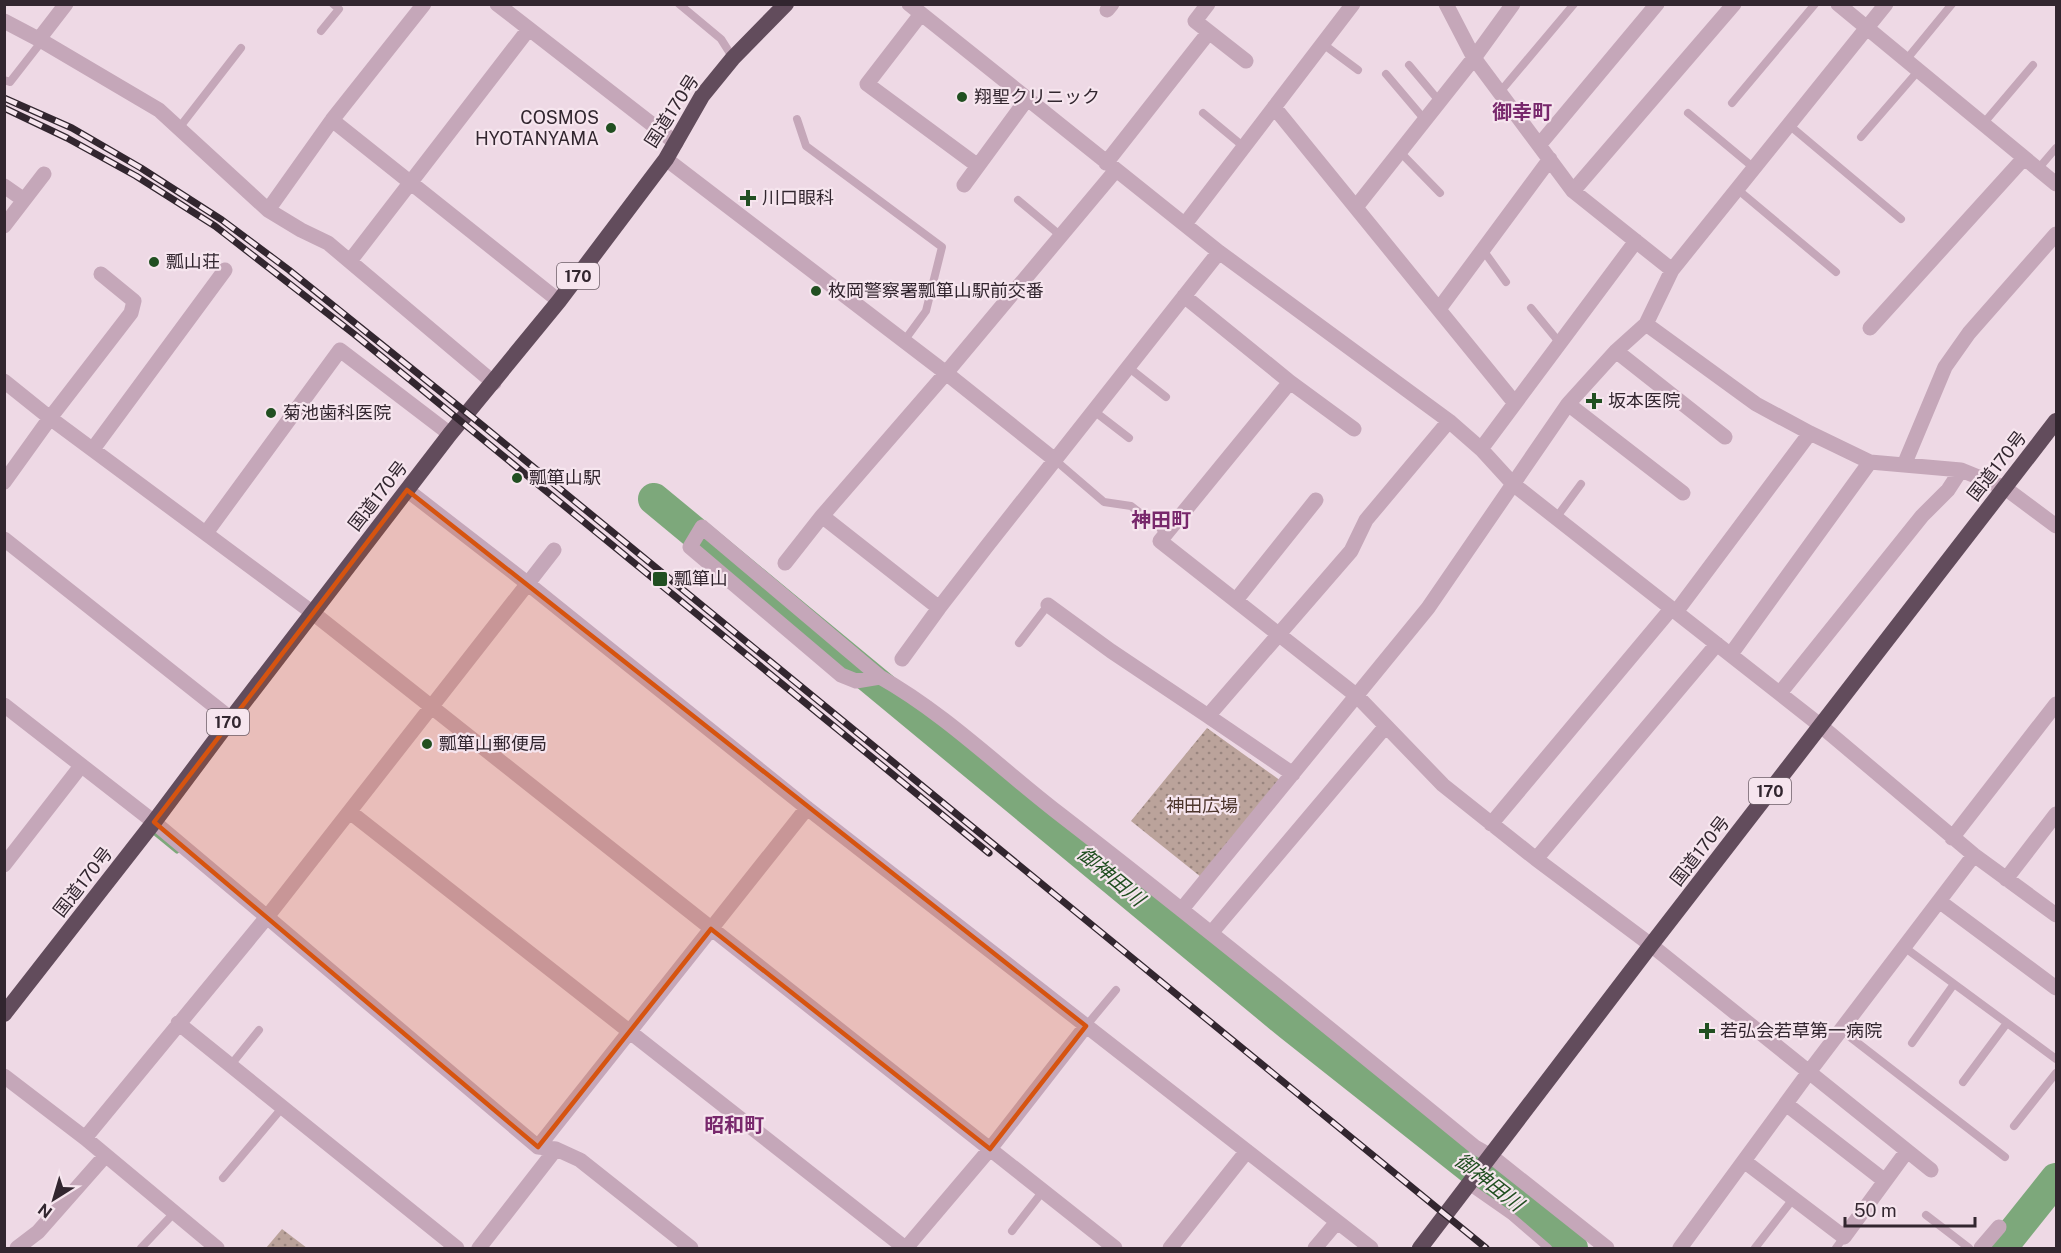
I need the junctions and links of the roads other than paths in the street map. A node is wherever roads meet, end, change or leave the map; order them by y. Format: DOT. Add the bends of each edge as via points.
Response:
graph roads {
  1 [pos="66,4"];
  2 [pos="333,4"];
  3 [pos="424,4"];
  4 [pos="497,4"];
  5 [pos="679,4"];
  6 [pos="786,4"];
  7 [pos="1208,4"];
  8 [pos="1353,4"];
  9 [pos="1446,4"];
  10 [pos="1513,4"];
  11 [pos="1574,4"];
  12 [pos="1657,4"];
  13 [pos="1734,4"];
  14 [pos="1815,4"];
  15 [pos="1838,4"];
  16 [pos="1886,4"];
  17 [pos="1953,4"];
  18 [pos="915,9"];
  19 [pos="4,21"];
  20 [pos="1867,28"];
  21 [pos="528,30"];
  22 [pos="321,31"];
  23 [pos="1209,32"];
  24 [pos="40,40"];
  25 [pos="1323,44"];
  26 [pos="241,48"];
  27 [pos="733,58"];
  28 [pos="1474,58"];
  29 [pos="1906,60"];
  30 [pos="1246,61"];
  31 [pos="1409,65"];
  32 [pos="2033,65"];
  33 [pos="1358,70"];
  34 [pos="1918,70"];
  35 [pos="1386,74"];
  36 [pos="4,80"];
  37 [pos="1500,92"];
  38 [pos="1027,99"];
  39 [pos="1440,102"];
  40 [pos="1732,103"];
  41 [pos="1274,107"];
  42 [pos="1688,113"];
  43 [pos="1203,114"];
  44 [pos="797,119"];
  45 [pos="332,120"];
  46 [pos="1425,120"];
  47 [pos="1983,123"];
  48 [pos="1789,125"];
  49 [pos="179,128"];
  50 [pos="667,135"];
  51 [pos="1861,138"];
  52 [pos="1540,144"];
  53 [pos="1244,147"];
  54 [pos="2056,148"];
  55 [pos="1400,152"];
  56 [pos="2024,158"];
  57 [pos="666,159"];
  58 [pos="1550,159"];
  59 [pos="978,166"];
  60 [pos="1111,166"];
  61 [pos="1754,168"];
  62 [pos="2038,169"];
  63 [pos="44,174"];
  64 [pos="412,183"];
  65 [pos="2056,184"];
  66 [pos="964,185"];
  67 [pos="4,186"];
  68 [pos="1737,189"];
  69 [pos="1573,191"];
  70 [pos="1440,193"];
  71 [pos="24,200"];
  72 [pos="1018,200"];
  73 [pos="1356,207"];
  74 [pos="268,210"];
  75 [pos="1901,219"];
  76 [pos="1185,224"];
  77 [pos="4,226"];
  78 [pos="2056,234"];
  79 [pos="1060,236"];
  80 [pos="1636,241"];
  81 [pos="1483,250"];
  82 [pos="1220,252"];
  83 [pos="350,261"];
  84 [pos="225,270"];
  85 [pos="1672,270"];
  86 [pos="1836,272"];
  87 [pos="100,273"];
  88 [pos="1506,282"];
  89 [pos="1184,296"];
  90 [pos="559,301"];
  91 [pos="1532,308"];
  92 [pos="1439,309"];
  93 [pos="1646,324"];
  94 [pos="1870,327"];
  95 [pos="904,341"];
  96 [pos="1559,342"];
  97 [pos="1616,351"];
  98 [pos="1128,367"];
  99 [pos="946,373"];
  100 [pos="4,381"];
  101 [pos="1290,382"];
  102 [pos="494,383"];
  103 [pos="1166,397"];
  104 [pos="1514,402"];
  105 [pos="1569,404"];
  106 [pos="1094,411"];
  107 [pos="50,418"];
  108 [pos="1449,421"];
  109 [pos="2056,421"];
  110 [pos="1354,429"];
  111 [pos="1810,433"];
  112 [pos="450,434"];
  113 [pos="1725,437"];
  114 [pos="1129,438"];
  115 [pos="93,448"];
  116 [pos="1481,448"];
  117 [pos="1055,460"];
  118 [pos="1870,462"];
  119 [pos="1904,465"];
  120 [pos="1961,470"];
  121 [pos="4,482"];
  122 [pos="1514,484"];
  123 [pos="1581,484"];
  124 [pos="2005,488"];
  125 [pos="407,490"];
  126 [pos="1683,494"];
  127 [pos="1316,500"];
  128 [pos="822,516"];
  129 [pos="1556,518"];
  130 [pos="2056,526"];
  131 [pos="206,533"];
  132 [pos="1166,533"];
  133 [pos="4,539"];
  134 [pos="555,550"];
  135 [pos="785,563"];
  136 [pos="527,583"];
  137 [pos="1236,600"];
  138 [pos="1048,605"];
  139 [pos="939,608"];
  140 [pos="1673,610"];
  141 [pos="313,613"];
  142 [pos="1280,634"];
  143 [pos="1019,643"];
  144 [pos="1717,644"];
  145 [pos="1731,654"];
  146 [pos="902,660"];
  147 [pos="878,678"];
  148 [pos="1780,693"];
  149 [pos="1357,696"];
  150 [pos="2056,704"];
  151 [pos="4,705"];
  152 [pos="432,707"];
  153 [pos="1208,716"];
  154 [pos="231,719"];
  155 [pos="1386,726"];
  156 [pos="1821,726"];
  157 [pos="81,766"];
  158 [pos="1293,774"];
  159 [pos="807,808"];
  160 [pos="350,812"];
  161 [pos="2056,814"];
  162 [pos="154,822"];
  163 [pos="1491,824"];
  164 [pos="1952,837"];
  165 [pos="1974,855"];
  166 [pos="1536,859"];
  167 [pos="4,865"];
  168 [pos="2006,879"];
  169 [pos="1939,901"];
  170 [pos="1182,909"];
  171 [pos="2055,912"];
  172 [pos="267,917"];
  173 [pos="711,928"];
  174 [pos="1212,932"];
  175 [pos="1651,945"];
  176 [pos="1904,947"];
  177 [pos="1954,984"];
  178 [pos="2056,988"];
  179 [pos="1116,990"];
  180 [pos="4,1014"];
  181 [pos="178,1023"];
  182 [pos="2007,1023"];
  183 [pos="1086,1026"];
  184 [pos="259,1030"];
  185 [pos="1841,1030"];
  186 [pos="629,1032"];
  187 [pos="1912,1043"];
  188 [pos="2056,1059"];
  189 [pos="230,1066"];
  190 [pos="1809,1072"];
  191 [pos="2056,1072"];
  192 [pos="4,1076"];
  193 [pos="1963,1082"];
  194 [pos="1786,1104"];
  195 [pos="282,1108"];
  196 [pos="2014,1126"];
  197 [pos="85,1138"];
  198 [pos="538,1147"];
  199 [pos="556,1149"];
  200 [pos="990,1149"];
  201 [pos="1247,1151"];
  202 [pos="1907,1151"];
  203 [pos="105,1156"];
  204 [pos="2005,1156"];
  205 [pos="1488,1159"];
  206 [pos="1744,1161"];
  207 [pos="1931,1170"];
  208 [pos="223,1178"];
  209 [pos="1885,1181"];
  210 [pos="1470,1184"];
  211 [pos="1043,1191"];
  212 [pos="1793,1199"];
  213 [pos="174,1213"];
  214 [pos="1926,1215"];
  215 [pos="1336,1222"];
  216 [pos="1999,1227"];
  217 [pos="1012,1231"];
  218 [pos="1840,1243"];
  219 [pos="17,1248"];
  220 [pos="141,1248"];
  221 [pos="217,1248"];
  222 [pos="457,1248"];
  223 [pos="479,1248"];
  224 [pos="691,1248"];
  225 [pos="905,1248"];
  226 [pos="1116,1248"];
  227 [pos="1170,1248"];
  228 [pos="1315,1248"];
  229 [pos="1371,1248"];
  230 [pos="1419,1248"];
  231 [pos="1548,1248"];
  232 [pos="1607,1248"];
  233 [pos="1680,1248"];
  234 [pos="1755,1248"];
  235 [pos="1969,1248"];
  236 [pos="1981,1248"];
  1 -- 24 [label="street"];
  2 -- 22 [label="lane" via="339,9"];
  3 -- 45 [label="street"];
  4 -- 21 [label="street"];
  5 -- 27 [label="lane" via="721,39"];
  6 -- 27 [label="highway, 国道170号 / 170"];
  7 -- 23 [label="street" via="1195,21"];
  8 -- 25 [label="street"];
  9 -- 28 [label="street"];
  10 -- 28 [label="street"];
  11 -- 37 [label="lane"];
  12 -- 52 [label="street"];
  13 -- 69 [label="street"];
  14 -- 40 [label="lane"];
  15 -- 20 [label="street"];
  16 -- 20 [label="street"];
  17 -- 29 [label="lane"];
  18 -- 38 [label="street"];
  18 -- 59 [label="street" via="867,84"];
  19 -- 24 [label="street"];
  20 -- 29 [label="street"];
  20 -- 48 [label="street"];
  21 -- 50 [label="street"];
  21 -- 64 [label="street"];
  23 -- 30 [label="street"];
  23 -- 60 [label="street"];
  24 -- 36 [label="lane" via="10,82"];
  24 -- 49 [label="street" via="159,110"];
  25 -- 33 [label="lane"];
  25 -- 41 [label="street"];
  26 -- 49 [label="lane"];
  27 -- 50 [label="highway, 国道170号 / 170"];
  28 -- 37 [label="street"];
  28 -- 39 [label="street"];
  29 -- 34 [label="street"];
  31 -- 39 [label="lane"];
  32 -- 47 [label="lane"];
  34 -- 47 [label="street"];
  34 -- 51 [label="lane"];
  35 -- 46 [label="lane"];
  37 -- 52 [label="street"];
  38 -- 59 [label="street"];
  38 -- 60 [label="street"];
  39 -- 46 [label="street"];
  41 -- 53 [label="street"];
  41 -- 73 [label="street"];
  42 -- 61 [label="lane"];
  43 -- 53 [label="lane"];
  44 -- 95 [label="lane" via="806,146 942,247 926,310"];
  45 -- 64 [label="street"];
  45 -- 74 [label="street"];
  46 -- 55 [label="street"];
  47 -- 56 [label="street"];
  48 -- 61 [label="street"];
  48 -- 75 [label="lane"];
  49 -- 74 [label="street"];
  50 -- 57 [label="highway, 国道170号 / 170"];
  52 -- 58 [label="street"];
  53 -- 76 [label="street"];
  54 -- 62 [label="lane"];
  55 -- 70 [label="lane"];
  55 -- 73 [label="street"];
  56 -- 62 [label="street"];
  56 -- 94 [label="street"];
  57 -- 90 [label="highway, 国道170号 / 170"];
  57 -- 95 [label="street"];
  58 -- 69 [label="street"];
  58 -- 81 [label="street"];
  59 -- 66 [label="street"];
  60 -- 76 [label="street"];
  60 -- 79 [label="street"];
  61 -- 68 [label="street"];
  62 -- 65 [label="street"];
  63 -- 71 [label="street"];
  64 -- 83 [label="street"];
  64 -- 90 [label="street"];
  67 -- 71 [label="street"];
  68 -- 85 [label="street"];
  68 -- 86 [label="lane"];
  69 -- 80 [label="street"];
  71 -- 77 [label="street"];
  72 -- 79 [label="lane"];
  73 -- 92 [label="street"];
  74 -- 83 [label="street" via="328,243"];
  76 -- 82 [label="street"];
  78 -- 119 [label="street" via="1969,333 1945,367"];
  79 -- 99 [label="street"];
  80 -- 85 [label="street"];
  80 -- 96 [label="street"];
  81 -- 88 [label="lane"];
  81 -- 92 [label="street"];
  82 -- 89 [label="street"];
  82 -- 108 [label="street"];
  83 -- 102 [label="street"];
  84 -- 115 [label="street"];
  85 -- 93 [label="street"];
  87 -- 107 [label="street" via="134,301 132,313"];
  89 -- 98 [label="street"];
  89 -- 101 [label="street"];
  90 -- 102 [label="highway, 国道170号 / 170"];
  91 -- 96 [label="lane"];
  92 -- 104 [label="street"];
  93 -- 97 [label="street"];
  93 -- 111 [label="street" via="1756,404"];
  95 -- 99 [label="street"];
  96 -- 104 [label="street"];
  97 -- 105 [label="street"];
  97 -- 113 [label="street"];
  98 -- 103 [label="lane"];
  98 -- 106 [label="street"];
  99 -- 117 [label="street"];
  99 -- 128 [label="street"];
  100 -- 107 [label="street"];
  101 -- 110 [label="street"];
  101 -- 132 [label="street"];
  102 -- 112 [label="highway, 国道170号 / 170"];
  104 -- 116 [label="street"];
  105 -- 122 [label="street"];
  105 -- 126 [label="street"];
  106 -- 114 [label="lane"];
  106 -- 117 [label="street"];
  107 -- 115 [label="street"];
  107 -- 121 [label="street"];
  108 -- 116 [label="street"];
  108 -- 142 [label="street" via="1366,520 1351,551"];
  109 -- 124 [label="highway, 国道170号 / 170"];
  111 -- 118 [label="street"];
  111 -- 140 [label="street"];
  112 -- 125 [label="highway, 国道170号 / 170"];
  112 -- 131 [label="street" via="340,350"];
  115 -- 131 [label="street"];
  116 -- 122 [label="street"];
  117 -- 132 [label="lane" via="1104,502 1131,506"];
  117 -- 139 [label="street"];
  118 -- 119 [label="street"];
  118 -- 145 [label="street"];
  119 -- 120 [label="street"];
  120 -- 124 [label="street"];
  120 -- 148 [label="street"];
  122 -- 129 [label="street"];
  122 -- 149 [label="street" via="1428,608"];
  123 -- 129 [label="lane"];
  124 -- 130 [label="street"];
  124 -- 156 [label="highway, 国道170号 / 170"];
  125 -- 136 [label="street"];
  125 -- 141 [label="highway, 国道170号 / 170"];
  127 -- 137 [label="street"];
  128 -- 135 [label="street"];
  128 -- 139 [label="street"];
  129 -- 140 [label="street"];
  131 -- 141 [label="street"];
  132 -- 137 [label="street" via="1160,541"];
  133 -- 154 [label="street"];
  134 -- 136 [label="street"];
  136 -- 152 [label="street"];
  136 -- 159 [label="street"];
  137 -- 142 [label="street"];
  138 -- 143 [label="lane"];
  138 -- 153 [label="street"];
  139 -- 146 [label="street"];
  140 -- 144 [label="street"];
  140 -- 163 [label="street"];
  141 -- 152 [label="street"];
  141 -- 154 [label="highway, 国道170号 / 170"];
  142 -- 149 [label="street"];
  142 -- 153 [label="street"];
  144 -- 145 [label="street"];
  144 -- 166 [label="street"];
  145 -- 148 [label="street"];
  147 -- 147 [label="street" via="710,534 702,527 690,547 841,675 856,681"];
  147 -- 170 [label="street" via="950,726"];
  148 -- 156 [label="street"];
  149 -- 155 [label="street"];
  149 -- 158 [label="street"];
  150 -- 164 [label="street"];
  151 -- 157 [label="street"];
  152 -- 160 [label="street"];
  152 -- 173 [label="street"];
  153 -- 158 [label="street"];
  154 -- 162 [label="highway, 国道170号 / 170"];
  155 -- 163 [label="street" via="1443,785"];
  155 -- 174 [label="street"];
  156 -- 164 [label="street"];
  156 -- 175 [label="highway, 国道170号 / 170"];
  157 -- 162 [label="street"];
  157 -- 167 [label="street"];
  158 -- 170 [label="street"];
  159 -- 173 [label="street"];
  159 -- 183 [label="street"];
  160 -- 172 [label="street"];
  160 -- 186 [label="street"];
  161 -- 168 [label="street"];
  162 -- 172 [label="street"];
  162 -- 180 [label="highway, 国道170号 / 170"];
  163 -- 166 [label="street"];
  164 -- 165 [label="street"];
  165 -- 168 [label="street"];
  165 -- 169 [label="street"];
  166 -- 175 [label="street"];
  168 -- 171 [label="street"];
  169 -- 176 [label="street"];
  169 -- 178 [label="street"];
  170 -- 174 [label="street"];
  172 -- 181 [label="street"];
  172 -- 198 [label="street"];
  173 -- 186 [label="street"];
  173 -- 200 [label="street"];
  174 -- 205 [label="street"];
  175 -- 190 [label="street"];
  175 -- 205 [label="highway, 国道170号 / 170"];
  176 -- 177 [label="lane"];
  176 -- 185 [label="street"];
  177 -- 182 [label="lane"];
  177 -- 187 [label="lane"];
  179 -- 183 [label="lane"];
  181 -- 189 [label="street"];
  181 -- 197 [label="street"];
  182 -- 188 [label="lane"];
  182 -- 193 [label="lane"];
  183 -- 200 [label="street"];
  183 -- 201 [label="street"];
  184 -- 189 [label="lane"];
  185 -- 190 [label="street"];
  185 -- 204 [label="lane"];
  186 -- 198 [label="street"];
  186 -- 225 [label="street"];
  189 -- 195 [label="street"];
  190 -- 194 [label="street"];
  190 -- 202 [label="street"];
  191 -- 196 [label="lane"];
  192 -- 197 [label="street"];
  194 -- 206 [label="street"];
  194 -- 209 [label="street"];
  195 -- 208 [label="lane"];
  195 -- 222 [label="street"];
  197 -- 203 [label="street"];
  198 -- 199 [label="street"];
  199 -- 223 [label="street"];
  199 -- 224 [label="street" via="580,1160"];
  200 -- 211 [label="street"];
  200 -- 225 [label="street"];
  201 -- 215 [label="street"];
  201 -- 227 [label="street"];
  202 -- 207 [label="street"];
  202 -- 209 [label="street"];
  203 -- 213 [label="street"];
  203 -- 219 [label="street" via="38,1232"];
  205 -- 210 [label="highway, 国道170号 / 170"];
  205 -- 232 [label="street"];
  206 -- 212 [label="street"];
  206 -- 233 [label="street"];
  209 -- 218 [label="street"];
  210 -- 230 [label="highway, 国道170号 / 170"];
  210 -- 231 [label="lane"];
  211 -- 217 [label="lane"];
  211 -- 226 [label="street"];
  212 -- 218 [label="street"];
  212 -- 234 [label="lane"];
  213 -- 220 [label="lane"];
  213 -- 221 [label="street"];
  214 -- 235 [label="lane"];
  215 -- 228 [label="street"];
  215 -- 229 [label="street"];
  216 -- 236 [label="street"];
}
